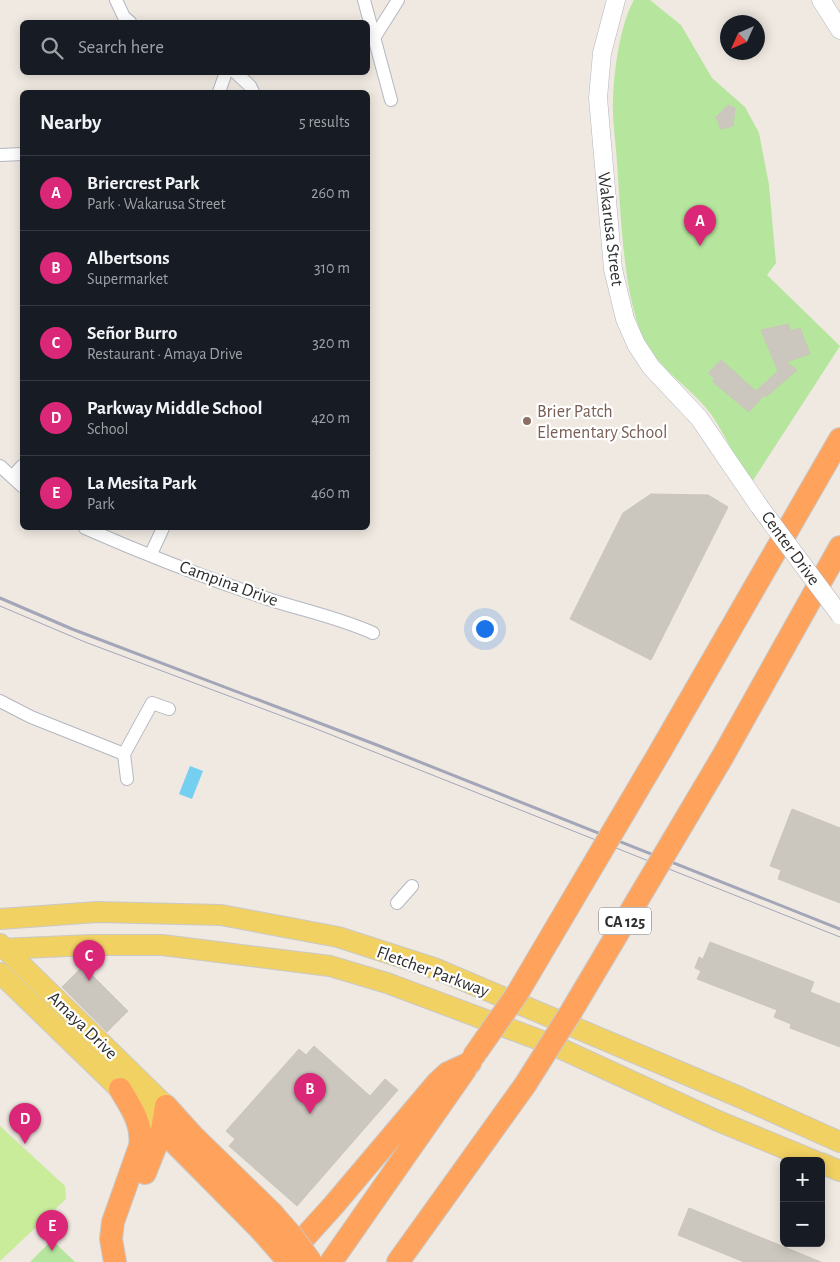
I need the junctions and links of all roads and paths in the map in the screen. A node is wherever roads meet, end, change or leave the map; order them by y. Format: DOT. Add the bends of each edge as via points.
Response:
graph roads {
  1 [pos="116,0"];
  2 [pos="364,0"];
  3 [pos="398,0"];
  4 [pos="616,0"];
  5 [pos="821,0"];
  6 [pos="127,20"];
  7 [pos="369,20"];
  8 [pos="370,23"];
  9 [pos="840,30"];
  10 [pos="374,38"];
  11 [pos="225,75"];
  12 [pos="238,75"];
  13 [pos="220,90"];
  14 [pos="252,90"];
  15 [pos="391,100"];
  16 [pos="20,154"];
  17 [pos="0,155"];
  18 [pos="840,434"];
  19 [pos="835,448"];
  20 [pos="0,466"];
  21 [pos="20,468"];
  22 [pos="12,477"];
  23 [pos="20,484"];
  24 [pos="759,506"];
  25 [pos="90,530"];
  26 [pos="162,530"];
  27 [pos="840,547"];
  28 [pos="151,554"];
  29 [pos="840,573"];
  30 [pos="840,615"];
  31 [pos="373,633"];
  32 [pos="780,656"];
  33 [pos="0,701"];
  34 [pos="169,709"];
  35 [pos="124,754"];
  36 [pos="127,778"];
  37 [pos="412,886"];
  38 [pos="397,903"];
  39 [pos="0,919"];
  40 [pos="1,947"];
  41 [pos="0,973"];
  42 [pos="472,1060"];
  43 [pos="120,1089"];
  44 [pos="166,1106"];
  45 [pos="162,1130"];
  46 [pos="840,1142"];
  47 [pos="806,1157"];
  48 [pos="825,1165"];
  49 [pos="840,1171"];
  50 [pos="266,1221"];
  51 [pos="404,1256"];
  52 [pos="115,1262"];
  53 [pos="130,1262"];
  54 [pos="282,1262"];
  55 [pos="289,1262"];
  56 [pos="311,1262"];
  57 [pos="331,1262"];
  1 -- 6 [label="street"];
  2 -- 7 [label="street"];
  3 -- 10 [label="street"];
  4 -- 24 [label="street, Wakarusa Street" via="602,53 598,98 613,269 626,319 636,344 651,367 699,418"];
  5 -- 9 [label="street"];
  8 -- 10 [label="street"];
  10 -- 15 [label="street"];
  11 -- 13 [label="street"];
  12 -- 14 [label="street"];
  16 -- 17 [label="street"];
  18 -- 19 [label="highway"];
  19 -- 42 [label="highway, bridge" via="517,994"];
  20 -- 22 [label="street"];
  21 -- 22 [label="street"];
  22 -- 23 [label="street"];
  24 -- 30 [label="street, Center Drive, bridge"];
  25 -- 28 [label="street, Campina Drive"];
  26 -- 28 [label="street"];
  27 -- 32 [label="highway, CA 125"];
  28 -- 31 [label="street, Campina Drive" via="269,599 342,620"];
  29 -- 32 [label="highway"];
  32 -- 51 [label="highway, CA 125, bridge" via="571,1012 525,1085"];
  33 -- 35 [label="street" via="31,717"];
  34 -- 35 [label="street" via="152,704"];
  35 -- 36 [label="street"];
  37 -- 38 [label="street"];
  39 -- 46 [label="main road, Fletcher Parkway" via="97,912 221,915 338,937 434,968"];
  40 -- 44 [label="main road, Amaya Drive"];
  40 -- 47 [label="main road, Fletcher Parkway" via="162,945 330,966 387,983 553,1045 718,1121"];
  41 -- 43 [label="main road, Amaya Drive"];
  42 -- 54 [label="highway" via="437,1083"];
  42 -- 57 [label="highway"];
  43 -- 45 [label="main road, Amaya Drive"];
  43 -- 52 [label="highway" via="142,1134 113,1222 111,1239"];
  44 -- 45 [label="highway"];
  44 -- 50 [label="highway"];
  45 -- 50 [label="highway"];
  45 -- 53 [label="highway" via="128,1218 126,1240"];
  48 -- 49 [label="main road"];
  50 -- 55 [label="highway, bridge"];
  50 -- 56 [label="highway, bridge" via="292,1236"];
}
